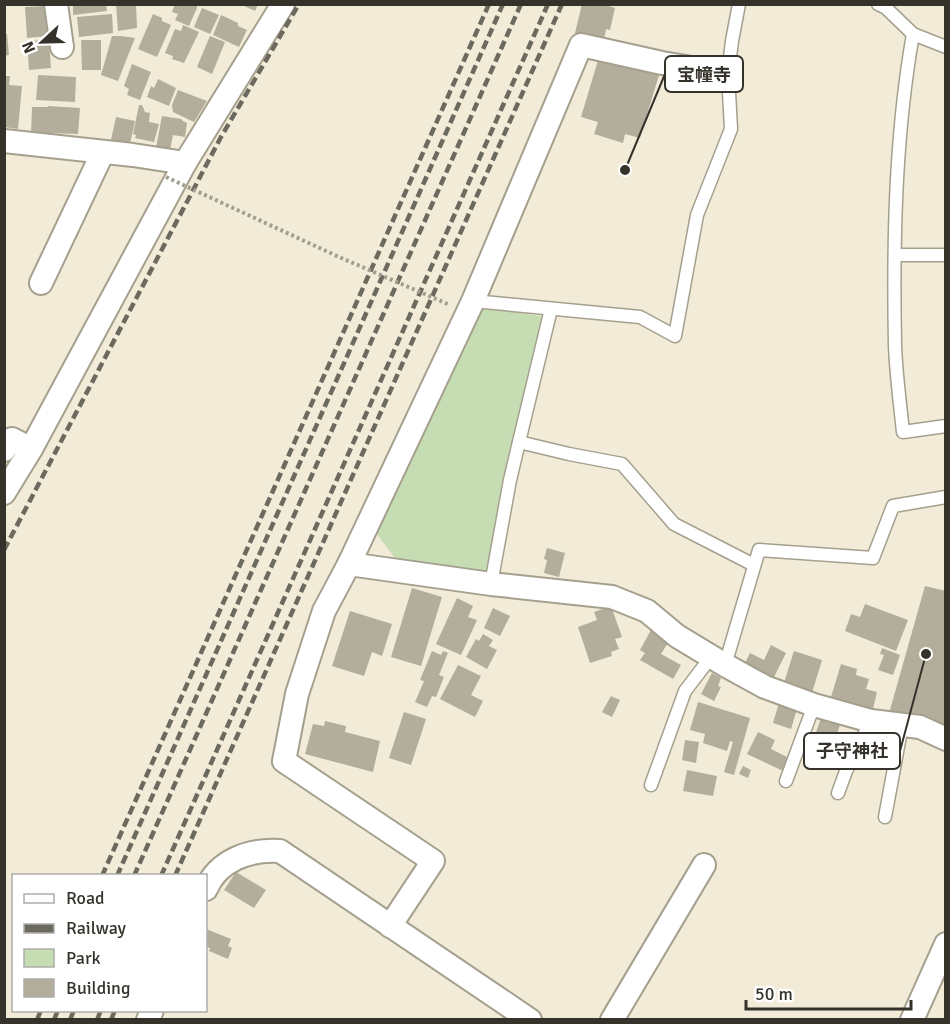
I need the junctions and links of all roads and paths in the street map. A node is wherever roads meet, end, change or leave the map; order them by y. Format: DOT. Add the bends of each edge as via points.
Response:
graph roads {
  1 [pos="56,4"];
  2 [pos="283,4"];
  3 [pos="739,4"];
  4 [pos="878,4"];
  5 [pos="913,34"];
  6 [pos="62,47"];
  7 [pos="945,47"];
  8 [pos="728,74"];
  9 [pos="4,141"];
  10 [pos="103,152"];
  11 [pos="185,163"];
  12 [pos="165,177"];
  13 [pos="895,255"];
  14 [pos="945,255"];
  15 [pos="40,283"];
  16 [pos="473,301"];
  17 [pos="450,305"];
  18 [pos="551,309"];
  19 [pos="945,426"];
  20 [pos="519,442"];
  21 [pos="31,448"];
  22 [pos="4,450"];
  23 [pos="4,494"];
  24 [pos="945,496"];
  25 [pos="349,564"];
  26 [pos="754,565"];
  27 [pos="491,584"];
  28 [pos="718,661"];
  29 [pos="814,705"];
  30 [pos="871,721"];
  31 [pos="902,725"];
  32 [pos="945,739"];
  33 [pos="786,781"];
  34 [pos="651,785"];
  35 [pos="838,792"];
  36 [pos="885,817"];
  37 [pos="704,865"];
  38 [pos="207,886"];
  39 [pos="390,926"];
  40 [pos="943,956"];
  41 [pos="530,1020"];
  42 [pos="612,1020"];
  43 [pos="912,1020"];
  1 -- 6 [label="street"];
  2 -- 11 [label="street"];
  3 -- 8 [label="lane"];
  4 -- 5 [label="lane"];
  5 -- 7 [label="lane"];
  5 -- 13 [label="lane" via="895,203"];
  8 -- 16 [label="street" via="581,45"];
  8 -- 18 [label="lane" via="731,129 696,215 675,336 640,317"];
  9 -- 10 [label="street"];
  10 -- 11 [label="street"];
  10 -- 15 [label="street"];
  11 -- 21 [label="street"];
  12 -- 17 [label="path, bridge"];
  13 -- 14 [label="lane"];
  13 -- 19 [label="lane" via="895,347 903,432"];
  16 -- 18 [label="lane"];
  16 -- 25 [label="street"];
  18 -- 20 [label="lane"];
  20 -- 26 [label="lane" via="622,464 674,524"];
  20 -- 27 [label="lane"];
  21 -- 22 [label="street" via="12,439"];
  21 -- 23 [label="street"];
  24 -- 26 [label="lane" via="893,506 873,558 759,550"];
  25 -- 27 [label="street"];
  25 -- 39 [label="street" via="324,611 297,694 284,761 433,861"];
  26 -- 28 [label="lane"];
  27 -- 28 [label="street" via="612,597 647,611 677,636"];
  28 -- 29 [label="street" via="765,687"];
  28 -- 34 [label="lane" via="685,691"];
  29 -- 30 [label="street"];
  29 -- 33 [label="lane"];
  30 -- 31 [label="street"];
  30 -- 35 [label="lane"];
  31 -- 32 [label="street" via="920,727"];
  31 -- 36 [label="lane"];
  37 -- 42 [label="street"];
  38 -- 39 [label="street" via="210,877 227,863 265,850 280,851"];
  39 -- 41 [label="street"];
  40 -- 43 [label="street"];
}
